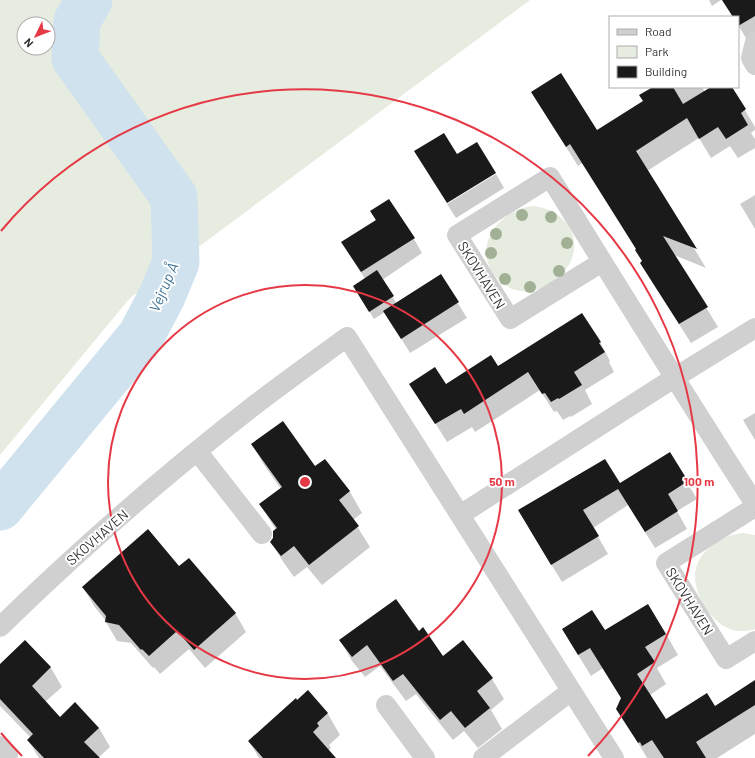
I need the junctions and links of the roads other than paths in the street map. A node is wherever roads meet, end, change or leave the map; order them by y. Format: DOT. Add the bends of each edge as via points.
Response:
graph roads {
  1 [pos="755,42"];
  2 [pos="755,65"];
  3 [pos="602,262"];
  4 [pos="755,328"];
  5 [pos="674,378"];
  6 [pos="197,451"];
  7 [pos="755,505"];
  8 [pos="460,515"];
  9 [pos="262,534"];
  10 [pos="0,627"];
  11 [pos="755,641"];
  12 [pos="571,691"];
  13 [pos="386,705"];
  14 [pos="425,758"];
  15 [pos="483,758"];
  16 [pos="614,758"];
  1 -- 2 [label="street" via="751,58"];
  3 -- 3 [label="street, SKOVHAVEN" via="550,177 457,235 510,319"];
  3 -- 5 [label="street, SKOVHAVEN"];
  4 -- 5 [label="street"];
  5 -- 7 [label="street, SKOVHAVEN"];
  5 -- 8 [label="street"];
  6 -- 8 [label="street, SKOVHAVEN" via="258,402 347,337"];
  6 -- 9 [label="street"];
  6 -- 10 [label="street, SKOVHAVEN" via="54,575"];
  7 -- 11 [label="street, SKOVHAVEN" via="666,563 726,659"];
  8 -- 12 [label="street, SKOVHAVEN"];
  12 -- 15 [label="street"];
  12 -- 16 [label="street, SKOVHAVEN"];
  13 -- 14 [label="street"];
}
